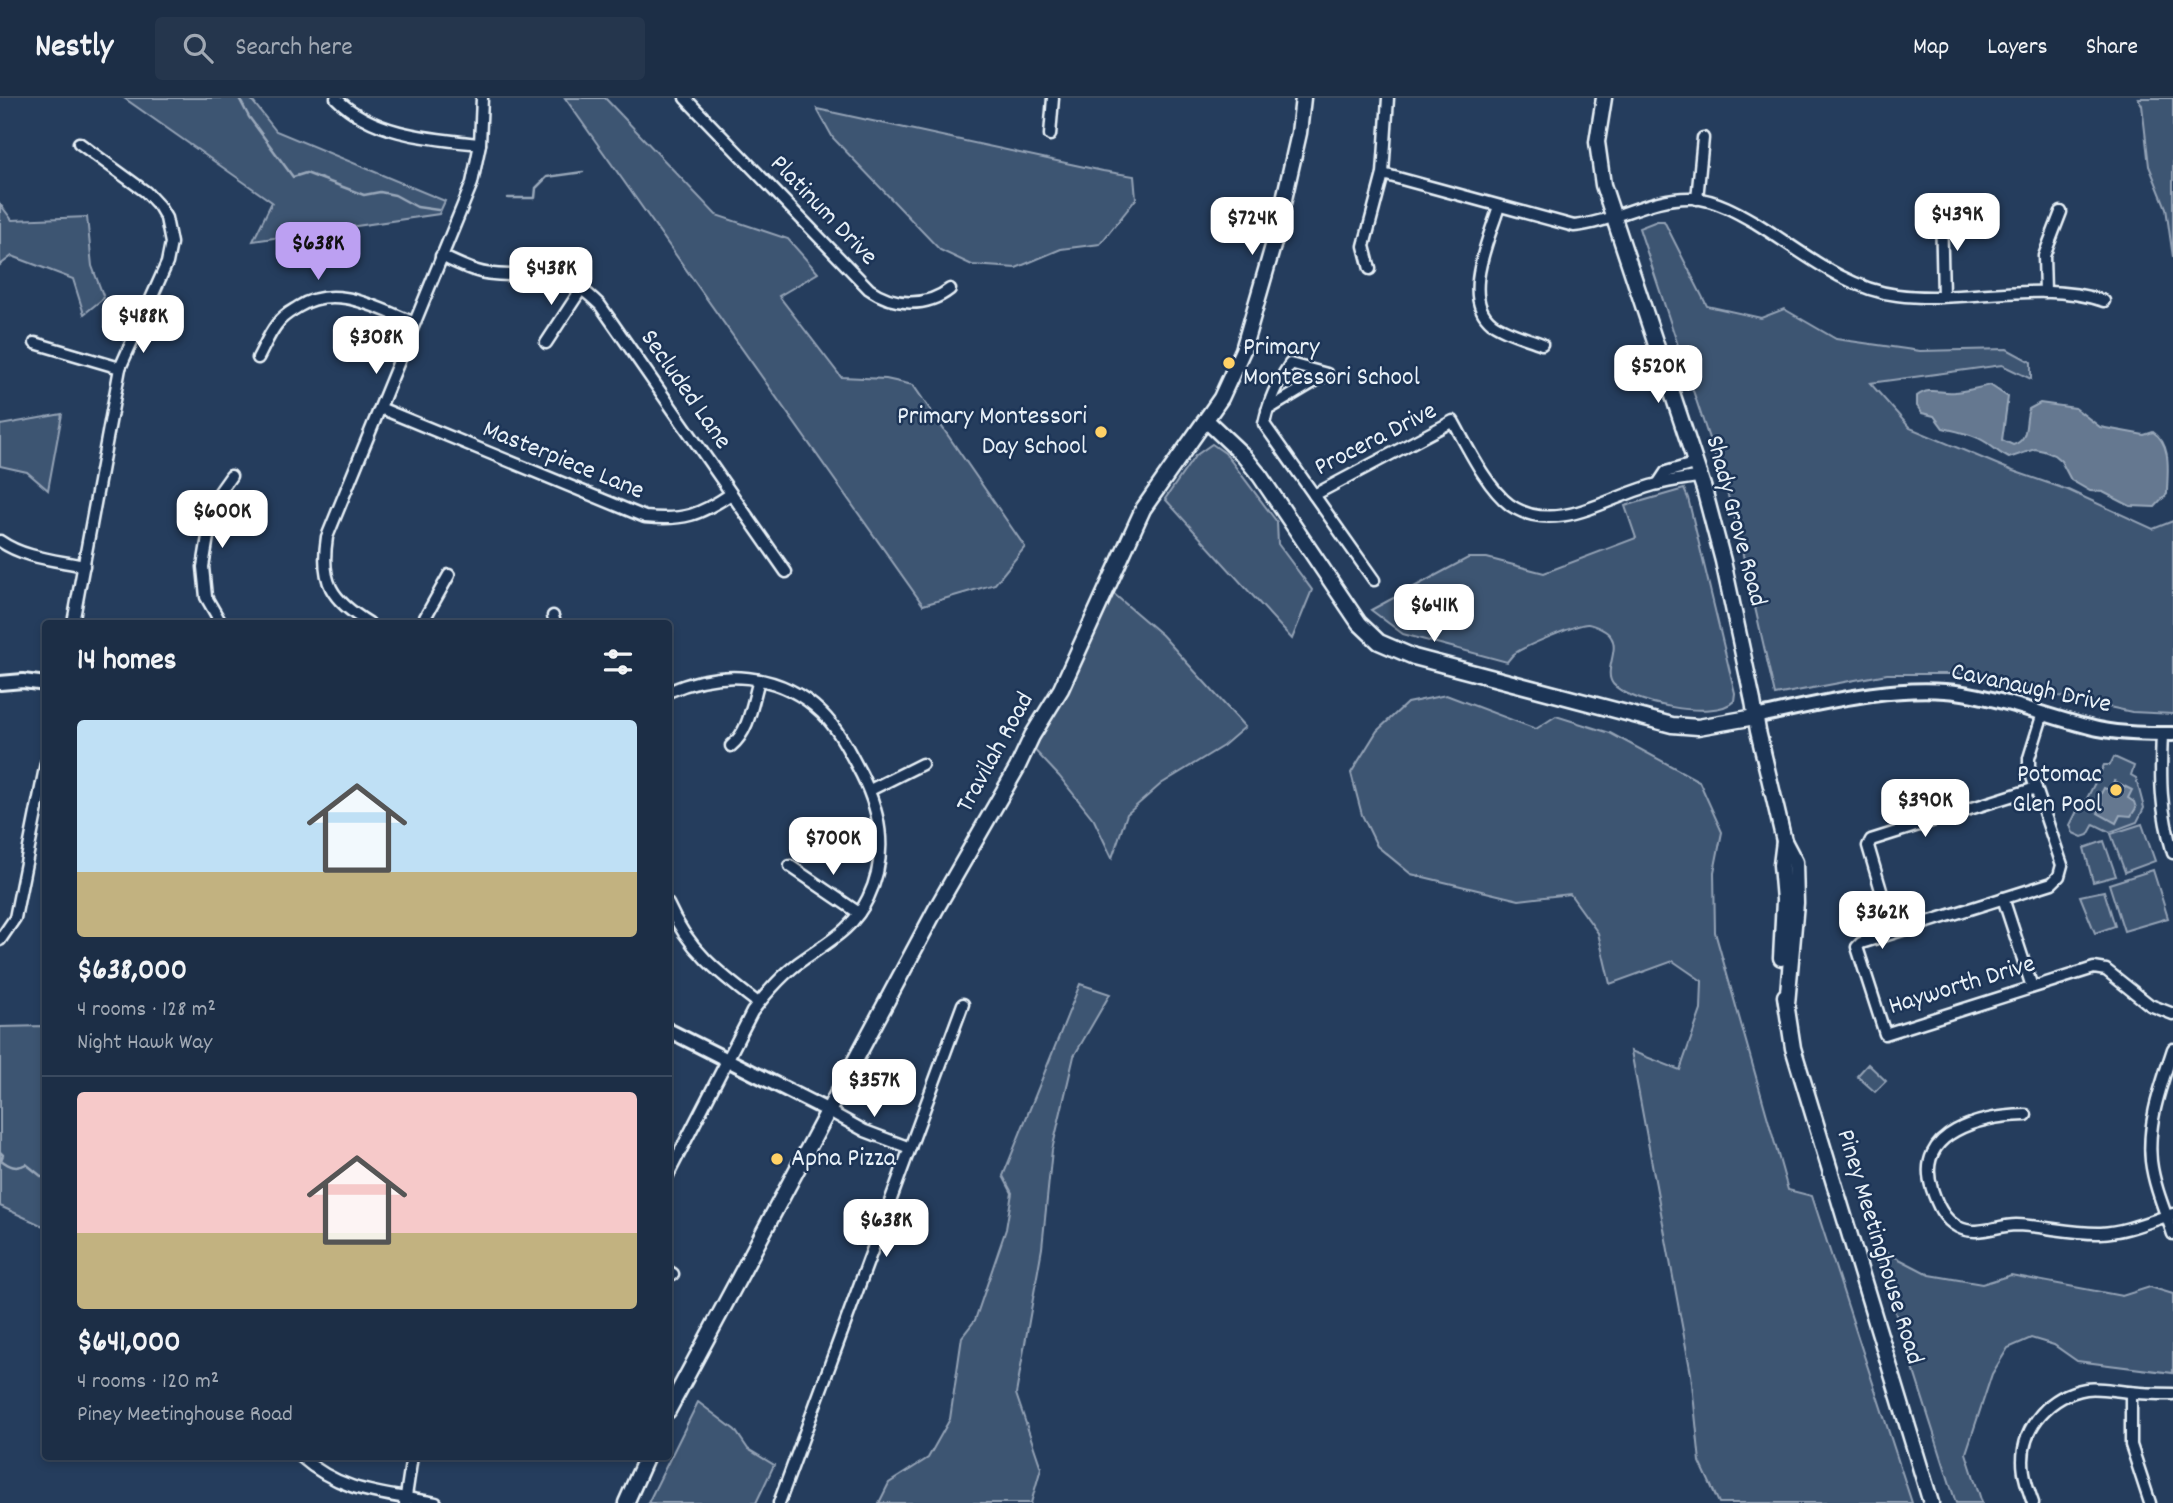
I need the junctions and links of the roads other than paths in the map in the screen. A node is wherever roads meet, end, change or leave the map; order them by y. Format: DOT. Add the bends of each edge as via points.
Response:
graph roads {
  1 [pos="336,98"];
  2 [pos="482,98"];
  3 [pos="685,98"];
  4 [pos="1053,98"];
  5 [pos="1303,98"];
  6 [pos="1388,98"];
  7 [pos="1604,98"];
  8 [pos="1050,135"];
  9 [pos="1703,138"];
  10 [pos="79,143"];
  11 [pos="480,144"];
  12 [pos="1383,174"];
  13 [pos="1697,199"];
  14 [pos="1499,206"];
  15 [pos="1941,211"];
  16 [pos="2061,212"];
  17 [pos="1613,217"];
  18 [pos="441,257"];
  19 [pos="1370,269"];
  20 [pos="582,288"];
  21 [pos="950,289"];
  22 [pos="2045,292"];
  23 [pos="1943,296"];
  24 [pos="2104,302"];
  25 [pos="413,323"];
  26 [pos="35,343"];
  27 [pos="546,343"];
  28 [pos="1542,344"];
  29 [pos="258,358"];
  30 [pos="120,368"];
  31 [pos="380,408"];
  32 [pos="1267,410"];
  33 [pos="1206,420"];
  34 [pos="1699,470"];
  35 [pos="232,476"];
  36 [pos="731,494"];
  37 [pos="1314,495"];
  38 [pos="0,541"];
  39 [pos="84,566"];
  40 [pos="786,572"];
  41 [pos="449,575"];
  42 [pos="1374,580"];
  43 [pos="74,620"];
  44 [pos="219,620"];
  45 [pos="364,620"];
  46 [pos="424,620"];
  47 [pos="759,680"];
  48 [pos="0,683"];
  49 [pos="42,683"];
  50 [pos="672,691"];
  51 [pos="2043,713"];
  52 [pos="1755,717"];
  53 [pos="2167,734"];
  54 [pos="731,746"];
  55 [pos="922,764"];
  56 [pos="42,784"];
  57 [pos="2036,788"];
  58 [pos="870,790"];
  59 [pos="2170,834"];
  60 [pos="2173,853"];
  61 [pos="790,866"];
  62 [pos="2003,898"];
  63 [pos="859,913"];
  64 [pos="672,923"];
  65 [pos="1893,931"];
  66 [pos="0,940"];
  67 [pos="2032,987"];
  68 [pos="758,1003"];
  69 [pos="963,1004"];
  70 [pos="2173,1014"];
  71 [pos="672,1032"];
  72 [pos="2173,1049"];
  73 [pos="729,1060"];
  74 [pos="829,1111"];
  75 [pos="2026,1115"];
  76 [pos="910,1148"];
  77 [pos="672,1167"];
  78 [pos="2170,1215"];
  79 [pos="2173,1234"];
  80 [pos="2131,1393"];
  81 [pos="2173,1394"];
  82 [pos="672,1404"];
  83 [pos="306,1460"];
  84 [pos="411,1460"];
  85 [pos="645,1460"];
  86 [pos="405,1500"];
  87 [pos="436,1503"];
  88 [pos="626,1503"];
  89 [pos="779,1503"];
  90 [pos="1931,1503"];
  91 [pos="2033,1503"];
  92 [pos="2150,1503"];
  1 -- 11 [label="street" via="375,124"];
  2 -- 11 [label="street"];
  3 -- 21 [label="street, Platinum Drive" via="869,289 904,303 930,300"];
  4 -- 8 [label="street"];
  5 -- 33 [label="main road, Travilah Road" via="1275,239 1250,328 1221,398"];
  6 -- 12 [label="street"];
  7 -- 17 [label="main road, Shady Grove Road" via="1598,157"];
  9 -- 13 [label="street"];
  10 -- 30 [label="street" via="146,192 159,206 170,231 167,262"];
  11 -- 18 [label="street" via="472,183"];
  12 -- 14 [label="street"];
  12 -- 19 [label="street" via="1364,246"];
  13 -- 17 [label="street" via="1661,201"];
  13 -- 23 [label="street" via="1741,214 1865,287 1897,295"];
  14 -- 17 [label="street" via="1574,226"];
  14 -- 28 [label="street" via="1478,278 1479,303 1493,323"];
  15 -- 23 [label="street"];
  16 -- 22 [label="street" via="2044,256"];
  17 -- 34 [label="main road, Shady Grove Road"];
  18 -- 20 [label="street, Secluded Lane" via="493,274 549,274"];
  18 -- 25 [label="street"];
  20 -- 27 [label="street"];
  20 -- 36 [label="street, Secluded Lane" via="600,305"];
  22 -- 23 [label="street"];
  22 -- 24 [label="street"];
  25 -- 29 [label="street" via="348,297 319,298 284,316"];
  25 -- 31 [label="street"];
  26 -- 30 [label="street"];
  30 -- 39 [label="street"];
  31 -- 36 [label="street, Masterpiece Lane" via="645,517 669,520 692,516"];
  31 -- 45 [label="street" via="327,537 323,560 326,579 338,601"];
  32 -- 32 [label="street" via="1315,381 1327,374 1290,365 1272,392"];
  32 -- 37 [label="street" via="1264,424"];
  33 -- 52 [label="main road" via="1261,476 1350,611 1379,642 1413,657 1672,725 1698,727"];
  33 -- 74 [label="main road, Travilah Road" via="1143,509 1061,690 936,909"];
  34 -- 37 [label="street, Procera Drive" via="1666,472 1658,484 1561,517 1527,512 1503,498 1478,466 1453,421"];
  34 -- 52 [label="main road, Shady Grove Road"];
  35 -- 44 [label="street" via="214,500 203,566 206,597"];
  36 -- 40 [label="street, Secluded Lane"];
  37 -- 42 [label="street"];
  38 -- 39 [label="street" via="32,555"];
  39 -- 43 [label="street"];
  41 -- 46 [label="street"];
  47 -- 50 [label="street" via="731,676"];
  47 -- 54 [label="street" via="746,728"];
  47 -- 58 [label="street" via="798,694 822,713 845,742"];
  48 -- 49 [label="street"];
  51 -- 52 [label="street, Cavanaugh Drive" via="1959,692 1908,691"];
  51 -- 53 [label="street, Cavanaugh Drive" via="2130,734"];
  51 -- 57 [label="street, Hayworth Drive" via="2029,758"];
  52 -- 90 [label="main road, Piney Meetinghouse Road" via="1784,841 1795,862 1787,1004 1793,1048"];
  53 -- 59 [label="street" via="2161,808"];
  55 -- 58 [label="street"];
  56 -- 66 [label="street" via="15,918"];
  57 -- 62 [label="street, Hayworth Drive" via="2062,865 2059,876 2052,883"];
  57 -- 65 [label="street" via="1871,840 1868,846"];
  58 -- 63 [label="street" via="881,850 875,879"];
  59 -- 60 [label="street"];
  61 -- 63 [label="street"];
  62 -- 65 [label="street, Hayworth Drive"];
  62 -- 67 [label="street"];
  63 -- 68 [label="street" via="839,936 784,975"];
  64 -- 68 [label="street" via="705,961"];
  65 -- 67 [label="street, Hayworth Drive" via="1857,947 1885,1034"];
  67 -- 70 [label="street, Hayworth Drive" via="2101,968 2150,1005"];
  68 -- 73 [label="street"];
  69 -- 76 [label="street"];
  71 -- 73 [label="street"];
  72 -- 78 [label="street" via="2151,1132 2151,1162"];
  73 -- 74 [label="street"];
  73 -- 77 [label="street"];
  74 -- 76 [label="street"];
  74 -- 82 [label="main road, Travilah Road"];
  75 -- 78 [label="street" via="2002,1116 1951,1131 1938,1143 1928,1178 1937,1205 1960,1228 1980,1231 2014,1225 2101,1233"];
  76 -- 89 [label="street"];
  78 -- 79 [label="street"];
  80 -- 81 [label="street"];
  80 -- 91 [label="street" via="2088,1389 2067,1394 2038,1417 2023,1460"];
  80 -- 92 [label="street" via="2131,1444"];
  83 -- 86 [label="street" via="335,1480 371,1494"];
  84 -- 86 [label="street"];
  85 -- 88 [label="main road"];
  86 -- 87 [label="street"];
}
